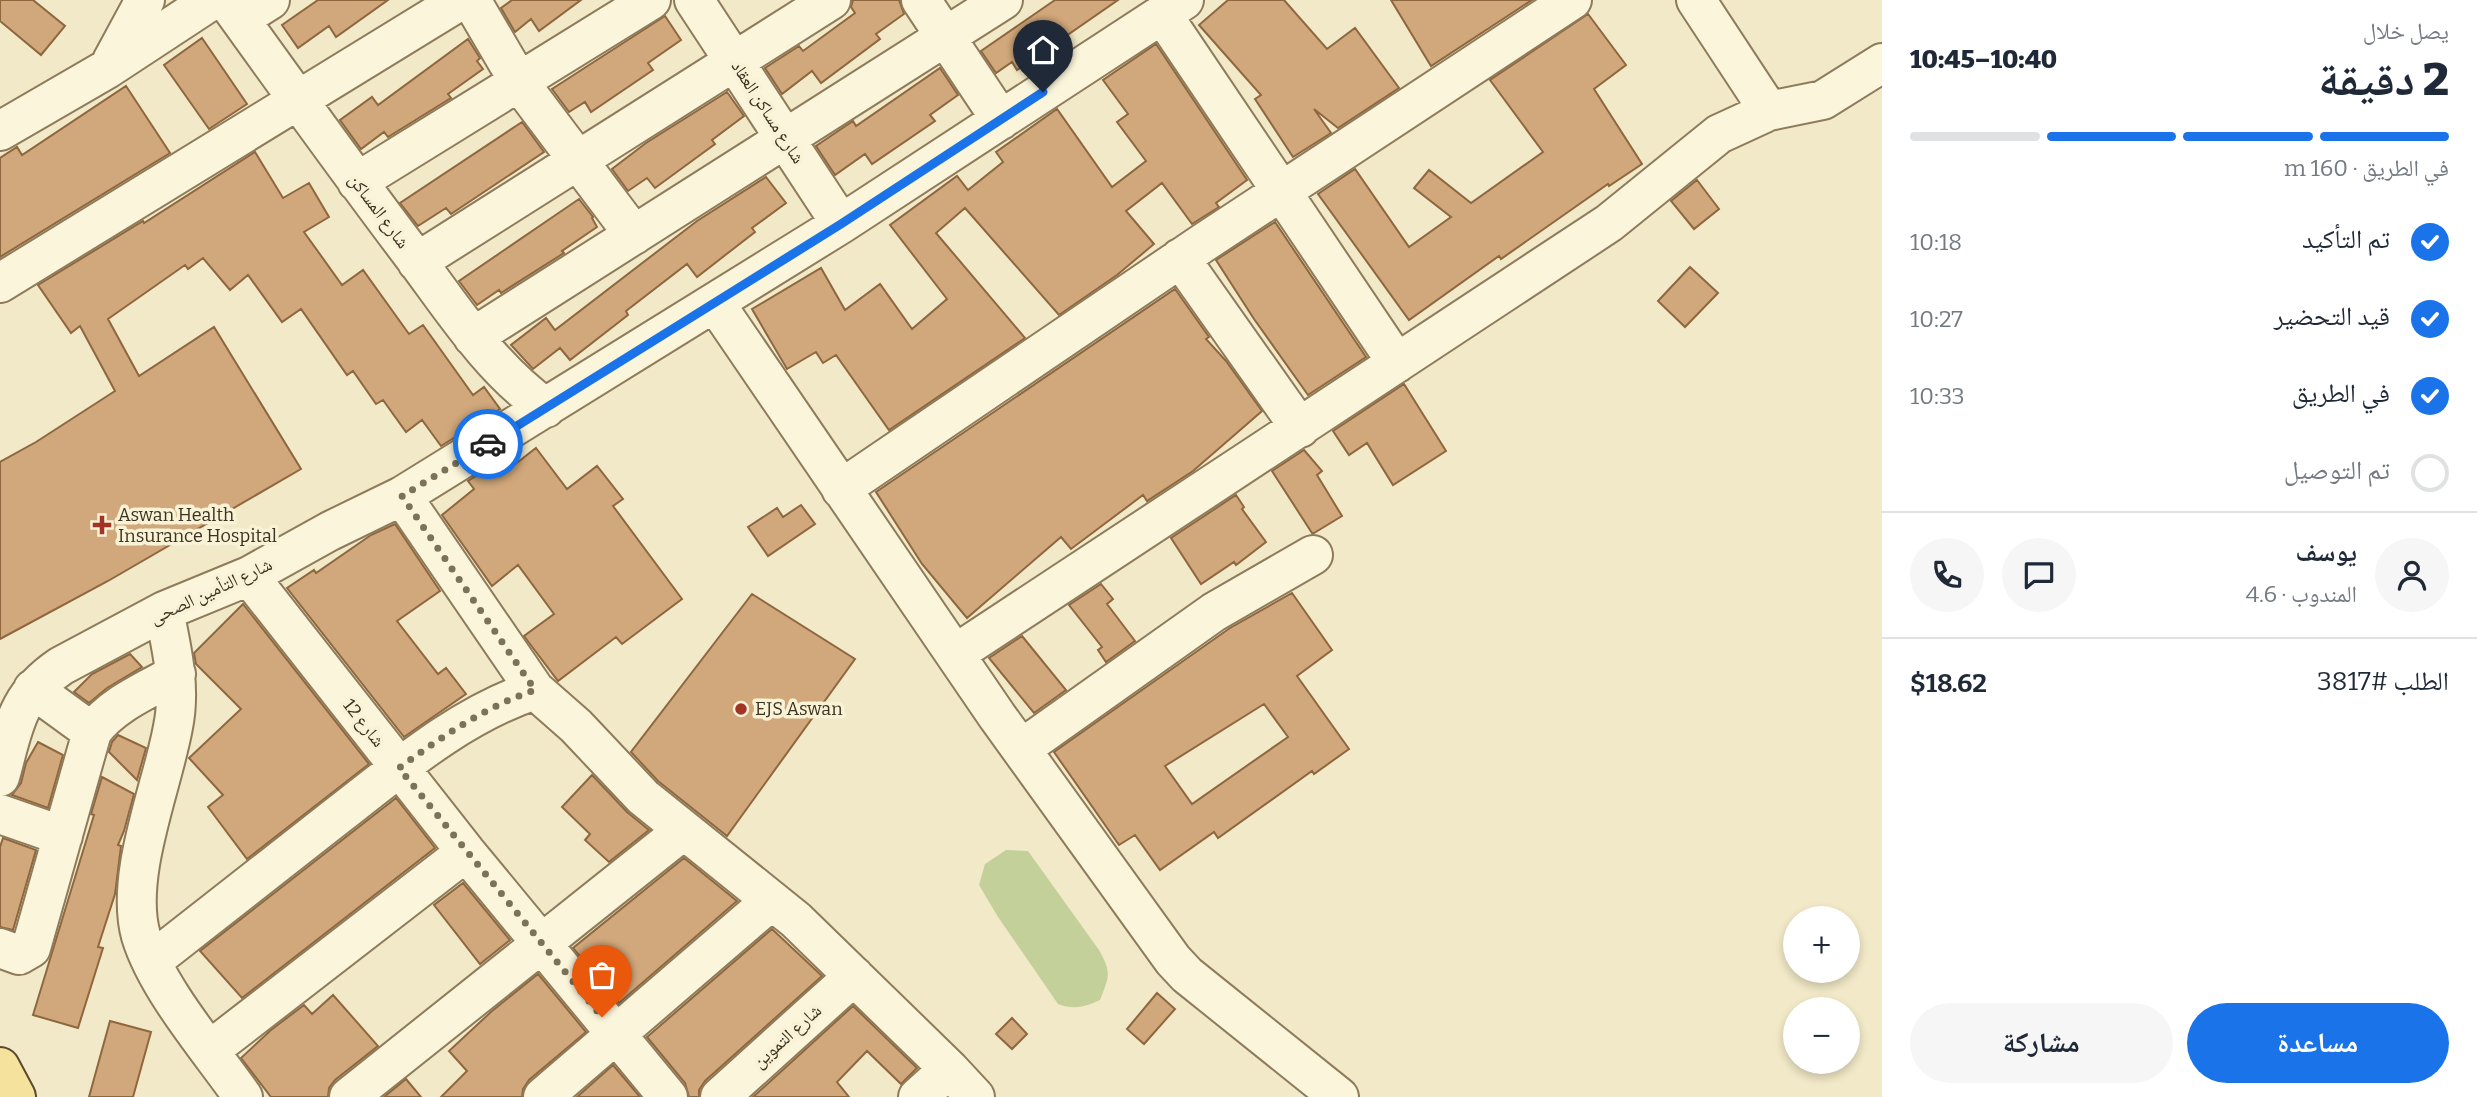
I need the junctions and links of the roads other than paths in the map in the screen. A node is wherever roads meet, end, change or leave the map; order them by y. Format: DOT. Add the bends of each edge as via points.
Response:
graph roads {
  1 [pos="145,0"];
  2 [pos="461,0"];
  3 [pos="471,0"];
  4 [pos="651,0"];
  5 [pos="694,0"];
  6 [pos="831,0"];
  7 [pos="922,0"];
  8 [pos="1003,0"];
  9 [pos="1572,0"];
  10 [pos="1696,0"];
  11 [pos="237,5"];
  12 [pos="1158,9"];
  13 [pos="946,37"];
  14 [pos="734,61"];
  15 [pos="1882,63"];
  16 [pos="107,69"];
  17 [pos="519,82"];
  18 [pos="298,100"];
  19 [pos="1769,111"];
  20 [pos="1000,120"];
  21 [pos="0,131"];
  22 [pos="785,139"];
  23 [pos="578,160"];
  24 [pos="357,182"];
  25 [pos="1283,190"];
  26 [pos="841,224"];
  27 [pos="634,235"];
  28 [pos="1180,258"];
  29 [pos="417,262"];
  30 [pos="0,283"];
  31 [pos="715,303"];
  32 [pos="473,337"];
  33 [pos="1397,363"];
  34 [pos="546,408"];
  35 [pos="1300,428"];
  36 [pos="841,489"];
  37 [pos="402,496"];
  38 [pos="1313,555"];
  39 [pos="249,576"];
  40 [pos="164,611"];
  41 [pos="955,654"];
  42 [pos="176,674"];
  43 [pos="33,689"];
  44 [pos="535,690"];
  45 [pos="92,732"];
  46 [pos="1021,749"];
  47 [pos="399,768"];
  48 [pos="0,777"];
  49 [pos="0,814"];
  50 [pos="684,830"];
  51 [pos="63,836"];
  52 [pos="466,852"];
  53 [pos="771,901"];
  54 [pos="542,945"];
  55 [pos="0,948"];
  56 [pos="152,961"];
  57 [pos="854,976"];
  58 [pos="617,1035"];
  59 [pos="210,1051"];
  60 [pos="0,1067"];
  61 [pos="948,1069"];
  62 [pos="16,1097"];
  63 [pos="243,1097"];
  64 [pos="349,1097"];
  65 [pos="543,1097"];
  66 [pos="668,1097"];
  67 [pos="720,1097"];
  68 [pos="918,1097"];
  69 [pos="975,1097"];
  70 [pos="1339,1097"];
  1 -- 16 [label="street"];
  2 -- 18 [label="street"];
  3 -- 17 [label="street"];
  4 -- 17 [label="street"];
  5 -- 14 [label="street, شارع مساكن العقاد"];
  6 -- 14 [label="street"];
  7 -- 13 [label="street"];
  8 -- 13 [label="street"];
  9 -- 25 [label="street"];
  10 -- 19 [label="street"];
  11 -- 16 [label="street"];
  11 -- 18 [label="street, شارع المساكن"];
  12 -- 20 [label="street, شارع التأمين الصحى"];
  12 -- 25 [label="street"];
  13 -- 20 [label="street"];
  13 -- 22 [label="street"];
  14 -- 22 [label="street, شارع مساكن العقاد"];
  14 -- 23 [label="street"];
  15 -- 19 [label="street" via="1823,100"];
  16 -- 21 [label="street"];
  17 -- 23 [label="street"];
  17 -- 24 [label="street"];
  18 -- 24 [label="street, شارع المساكن"];
  18 -- 30 [label="street"];
  19 -- 33 [label="street" via="1719,134 1609,223"];
  20 -- 26 [label="street, شارع التأمين الصحى"];
  22 -- 26 [label="street, شارع مساكن العقاد"];
  22 -- 27 [label="street"];
  23 -- 27 [label="street"];
  23 -- 29 [label="street"];
  24 -- 29 [label="street, شارع المساكن"];
  25 -- 28 [label="street"];
  25 -- 33 [label="street"];
  26 -- 31 [label="street, شارع التأمين الصحى"];
  27 -- 32 [label="street"];
  28 -- 35 [label="street"];
  28 -- 36 [label="street"];
  29 -- 32 [label="street, شارع المساكن"];
  31 -- 34 [label="street, شارع التأمين الصحى"];
  31 -- 36 [label="street"];
  32 -- 34 [label="street, شارع المساكن" via="506,376"];
  33 -- 35 [label="street"];
  34 -- 37 [label="street, شارع التأمين الصحى"];
  35 -- 41 [label="street"];
  36 -- 41 [label="street"];
  37 -- 39 [label="street, شارع التأمين الصحى"];
  37 -- 44 [label="street"];
  38 -- 46 [label="street" via="1214,612"];
  39 -- 40 [label="street, شارع التأمين الصحى"];
  39 -- 47 [label="street, شارع 12"];
  40 -- 42 [label="street"];
  40 -- 43 [label="street, شارع التأمين الصحى" via="61,666"];
  41 -- 46 [label="street"];
  42 -- 45 [label="street" via="111,712"];
  42 -- 56 [label="street" via="174,725 141,857 136,906"];
  43 -- 45 [label="street"];
  43 -- 48 [label="street, شارع التأمين الصحى" via="16,718"];
  44 -- 47 [label="street" via="459,725"];
  44 -- 50 [label="street" via="643,797"];
  45 -- 51 [label="street"];
  46 -- 70 [label="street" via="1187,975"];
  47 -- 52 [label="street, شارع 12"];
  47 -- 56 [label="street"];
  49 -- 51 [label="street"];
  50 -- 53 [label="street"];
  50 -- 54 [label="street"];
  51 -- 55 [label="street" via="31,948 19,955"];
  52 -- 54 [label="street, شارع 12"];
  52 -- 59 [label="street"];
  53 -- 57 [label="street"];
  53 -- 58 [label="street"];
  54 -- 58 [label="street, شارع 12"];
  54 -- 64 [label="street"];
  56 -- 59 [label="street"];
  57 -- 61 [label="street"];
  57 -- 67 [label="street, شارع التموين"];
  58 -- 65 [label="street"];
  58 -- 66 [label="street, شارع 12"];
  59 -- 63 [label="street"];
  60 -- 62 [label="main road"];
  61 -- 68 [label="street"];
  61 -- 69 [label="street"];
}
